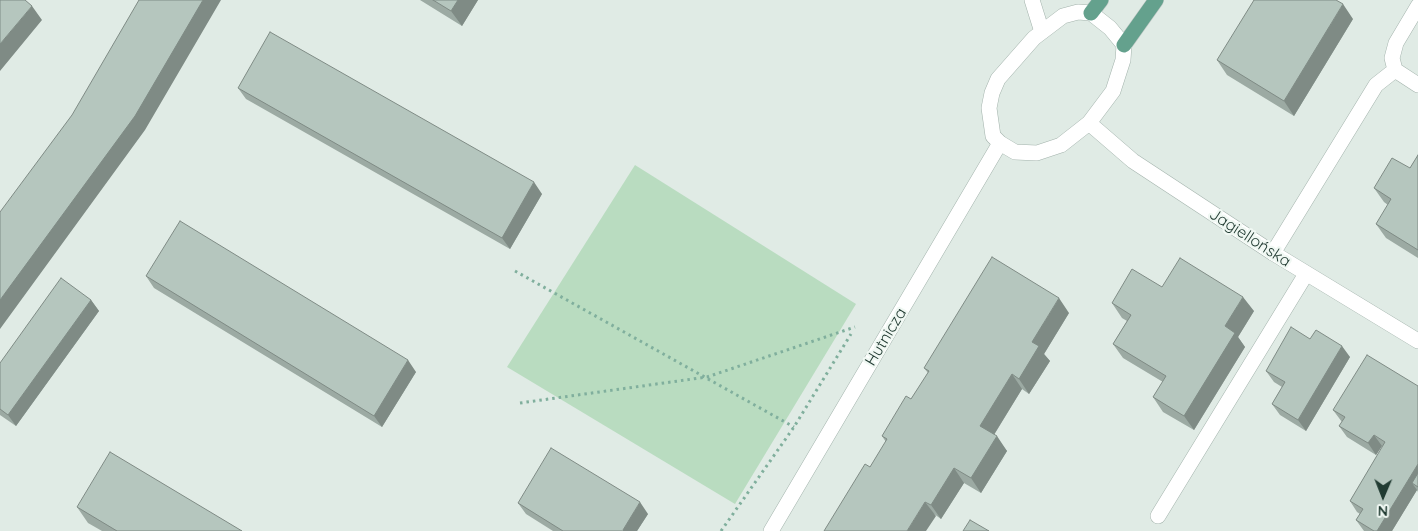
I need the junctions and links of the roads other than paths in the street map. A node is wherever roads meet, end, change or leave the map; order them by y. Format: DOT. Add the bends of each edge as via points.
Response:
graph roads {
  1 [pos="1032,0"];
  2 [pos="1101,0"];
  3 [pos="1156,0"];
  4 [pos="1418,6"];
  5 [pos="1081,8"];
  6 [pos="1042,32"];
  7 [pos="1124,44"];
  8 [pos="1395,70"];
  9 [pos="1418,84"];
  10 [pos="1089,124"];
  11 [pos="1000,143"];
  12 [pos="1273,253"];
  13 [pos="1306,274"];
  14 [pos="1418,341"];
  15 [pos="1158,516"];
  16 [pos="771,531"];
  1 -- 6 [label="street"];
  2 -- 5 [label="main road"];
  3 -- 7 [label="main road"];
  4 -- 8 [label="street" via="1396,43 1392,58"];
  5 -- 6 [label="street" via="1063,16"];
  5 -- 7 [label="street" via="1110,28"];
  6 -- 11 [label="street" via="998,79 992,93 989,108 993,136"];
  7 -- 10 [label="street" via="1123,60 1113,91"];
  8 -- 9 [label="street"];
  8 -- 12 [label="street" via="1376,85"];
  10 -- 11 [label="street" via="1062,145 1037,153 1015,152"];
  10 -- 12 [label="street, Jagiellońska" via="1132,161"];
  11 -- 16 [label="street, Hutnicza"];
  12 -- 13 [label="street, Jagiellońska"];
  13 -- 14 [label="street, Jagiellońska"];
  13 -- 15 [label="street"];
}
